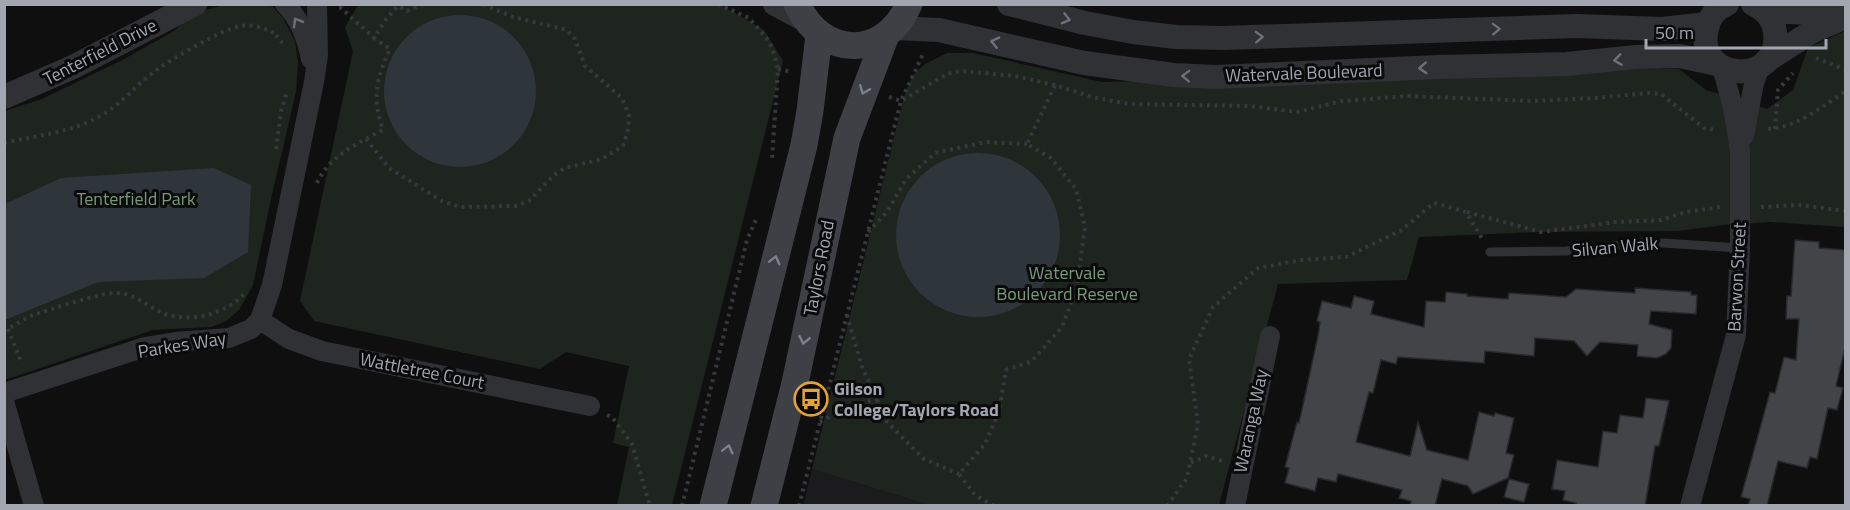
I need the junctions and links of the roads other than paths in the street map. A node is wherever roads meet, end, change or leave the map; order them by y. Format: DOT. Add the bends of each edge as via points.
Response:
graph roads {
  1 [pos="195,4"];
  2 [pos="775,4"];
  3 [pos="909,4"];
  4 [pos="1009,4"];
  5 [pos="318,7"];
  6 [pos="1759,7"];
  7 [pos="1845,10"];
  8 [pos="290,12"];
  9 [pos="1716,12"];
  10 [pos="1845,17"];
  11 [pos="807,19"];
  12 [pos="891,32"];
  13 [pos="1763,64"];
  14 [pos="1720,66"];
  15 [pos="314,82"];
  16 [pos="4,97"];
  17 [pos="1741,138"];
  18 [pos="1740,248"];
  19 [pos="1490,252"];
  20 [pos="260,320"];
  21 [pos="1270,336"];
  22 [pos="4,393"];
  23 [pos="4,400"];
  24 [pos="590,406"];
  25 [pos="34,506"];
  26 [pos="713,506"];
  27 [pos="764,506"];
  28 [pos="1235,506"];
  29 [pos="1690,506"];
  1 -- 16 [label="street, Tenterfield Drive" via="74,68"];
  2 -- 11 [label="street"];
  3 -- 12 [label="main road, Taylors Road"];
  4 -- 9 [label="street, Watervale Boulevard, one-way" via="1085,23 1176,38 1577,26 1662,29"];
  5 -- 15 [label="street"];
  6 -- 7 [label="street" via="1798,13"];
  6 -- 13 [label="street" via="1772,20 1775,30 1773,52"];
  15 -- 8 [label="street, one-way" via="308,46"];
  9 -- 14 [label="street" via="1705,35 1710,56"];
  10 -- 13 [label="street" via="1813,31"];
  11 -- 12 [label="main road" via="835,43 853,46 870,43"];
  26 -- 11 [label="main road, one-way" via="804,145 810,111"];
  14 -- 12 [label="street, Watervale Boulevard, one-way" via="1680,56 1567,64 1174,75 1084,63 939,30"];
  12 -- 27 [label="main road, Taylors Road, one-way" via="846,138 795,383"];
  13 -- 14 [label="street, Watervale Boulevard" via="1741,73"];
  13 -- 17 [label="street, Barwon Street" via="1754,83"];
  14 -- 17 [label="street, Barwon Street"];
  15 -- 20 [label="street" via="279,255"];
  17 -- 18 [label="street, Barwon Street"];
  18 -- 19 [label="lane, Silvan Walk" via="1647,242 1566,252"];
  18 -- 29 [label="street, Barwon Street" via="1736,334"];
  20 -- 22 [label="street, Parkes Way" via="251,329 229,338 145,348"];
  20 -- 24 [label="street, Wattletree Court" via="289,339 322,351"];
  21 -- 28 [label="street, Waranga Way"];
  23 -- 25 [label="street"];
}
